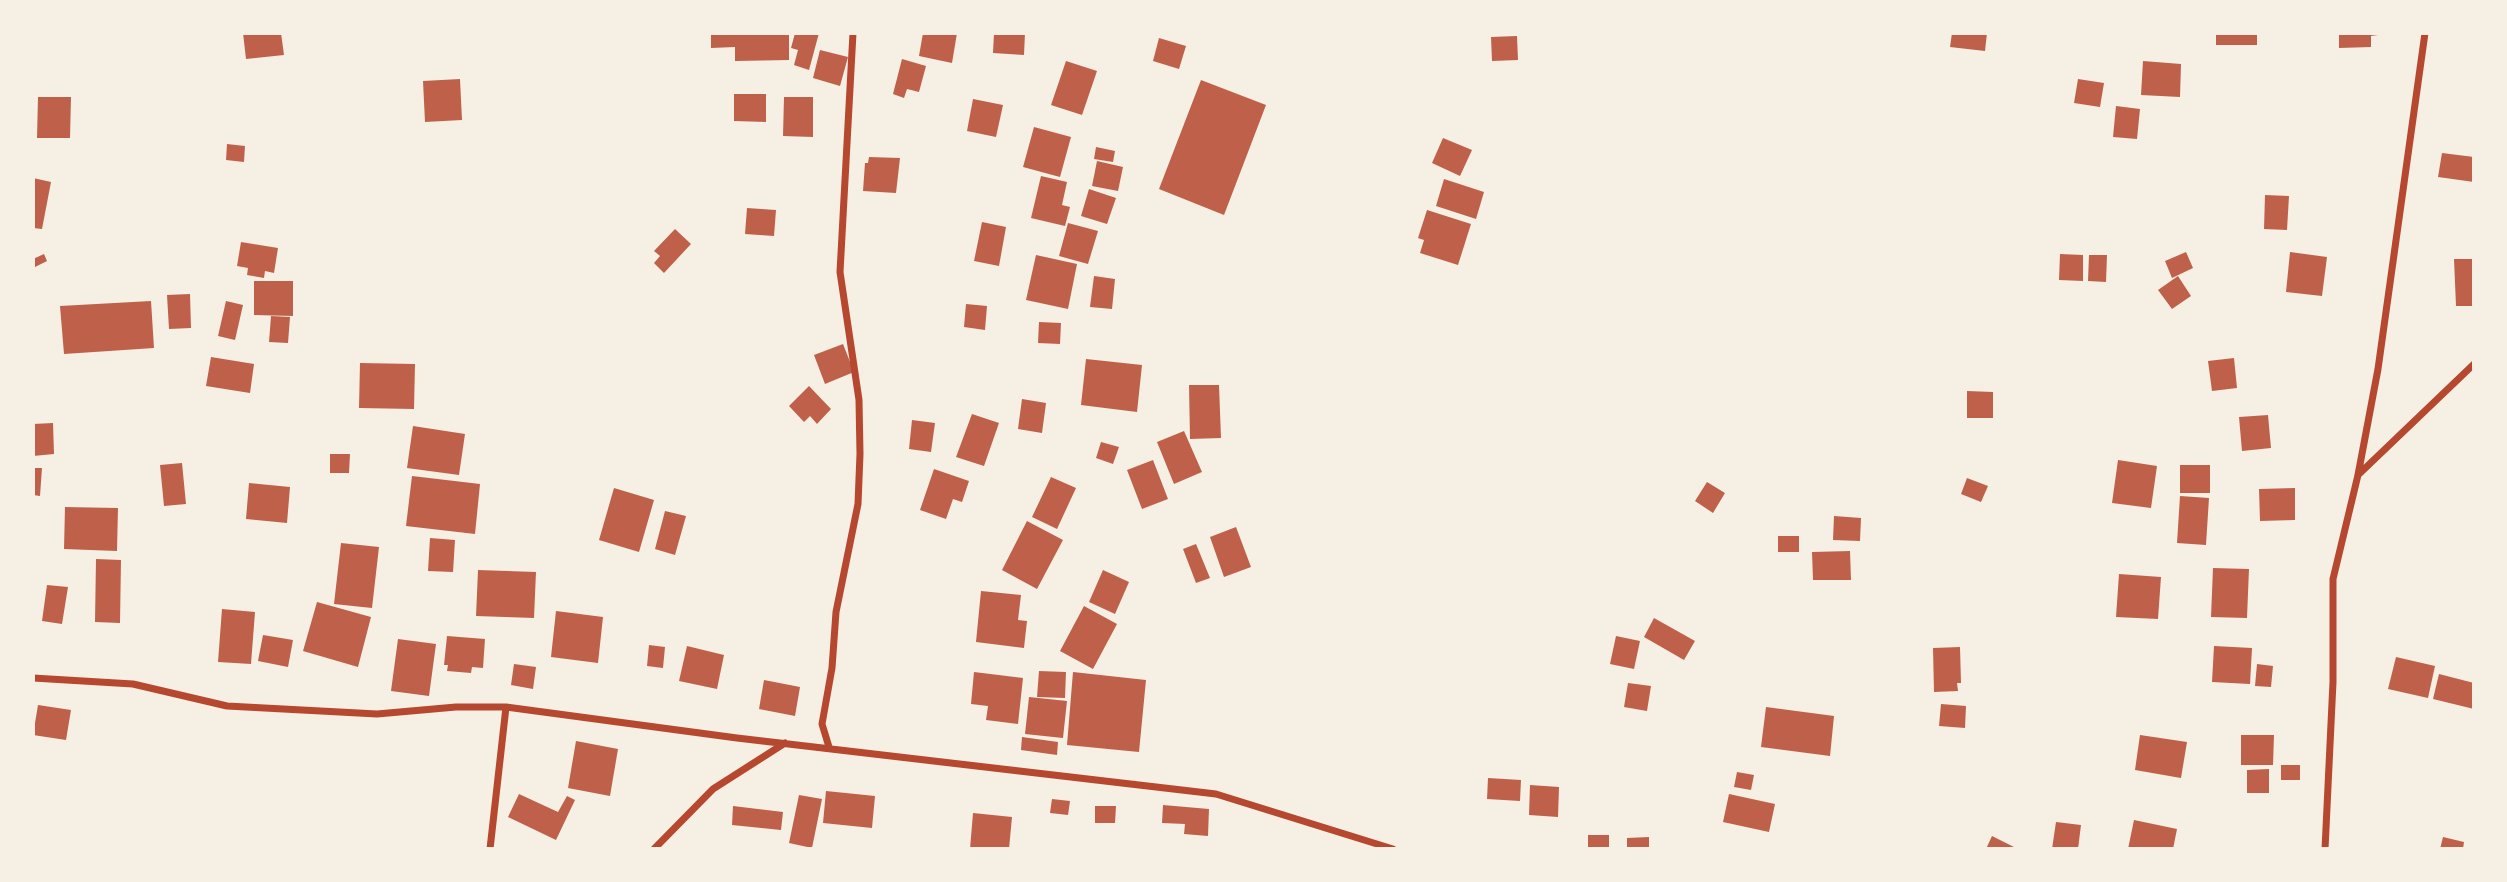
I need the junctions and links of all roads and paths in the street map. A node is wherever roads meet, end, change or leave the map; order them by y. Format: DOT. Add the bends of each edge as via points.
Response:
graph roads {
  1 [pos="853,33"];
  2 [pos="2424,33"];
  3 [pos="2474,364"];
  4 [pos="2358,475"];
  5 [pos="33,678"];
  6 [pos="506,707"];
  7 [pos="785,743"];
  8 [pos="829,747"];
  9 [pos="490,849"];
  10 [pos="654,849"];
  11 [pos="1393,849"];
  12 [pos="2325,849"];
  1 -- 8 [label="street" via="840,272 859,400 860,454 858,504 836,612 822,724"];
  2 -- 4 [label="street" via="2378,369"];
  3 -- 4 [label="street"];
  4 -- 12 [label="street" via="2333,579"];
  5 -- 6 [label="street" via="134,684 228,706 377,714"];
  6 -- 7 [label="street"];
  6 -- 9 [label="street"];
  7 -- 8 [label="street"];
  7 -- 10 [label="street" via="713,789"];
  8 -- 11 [label="street" via="1216,794"];
}
